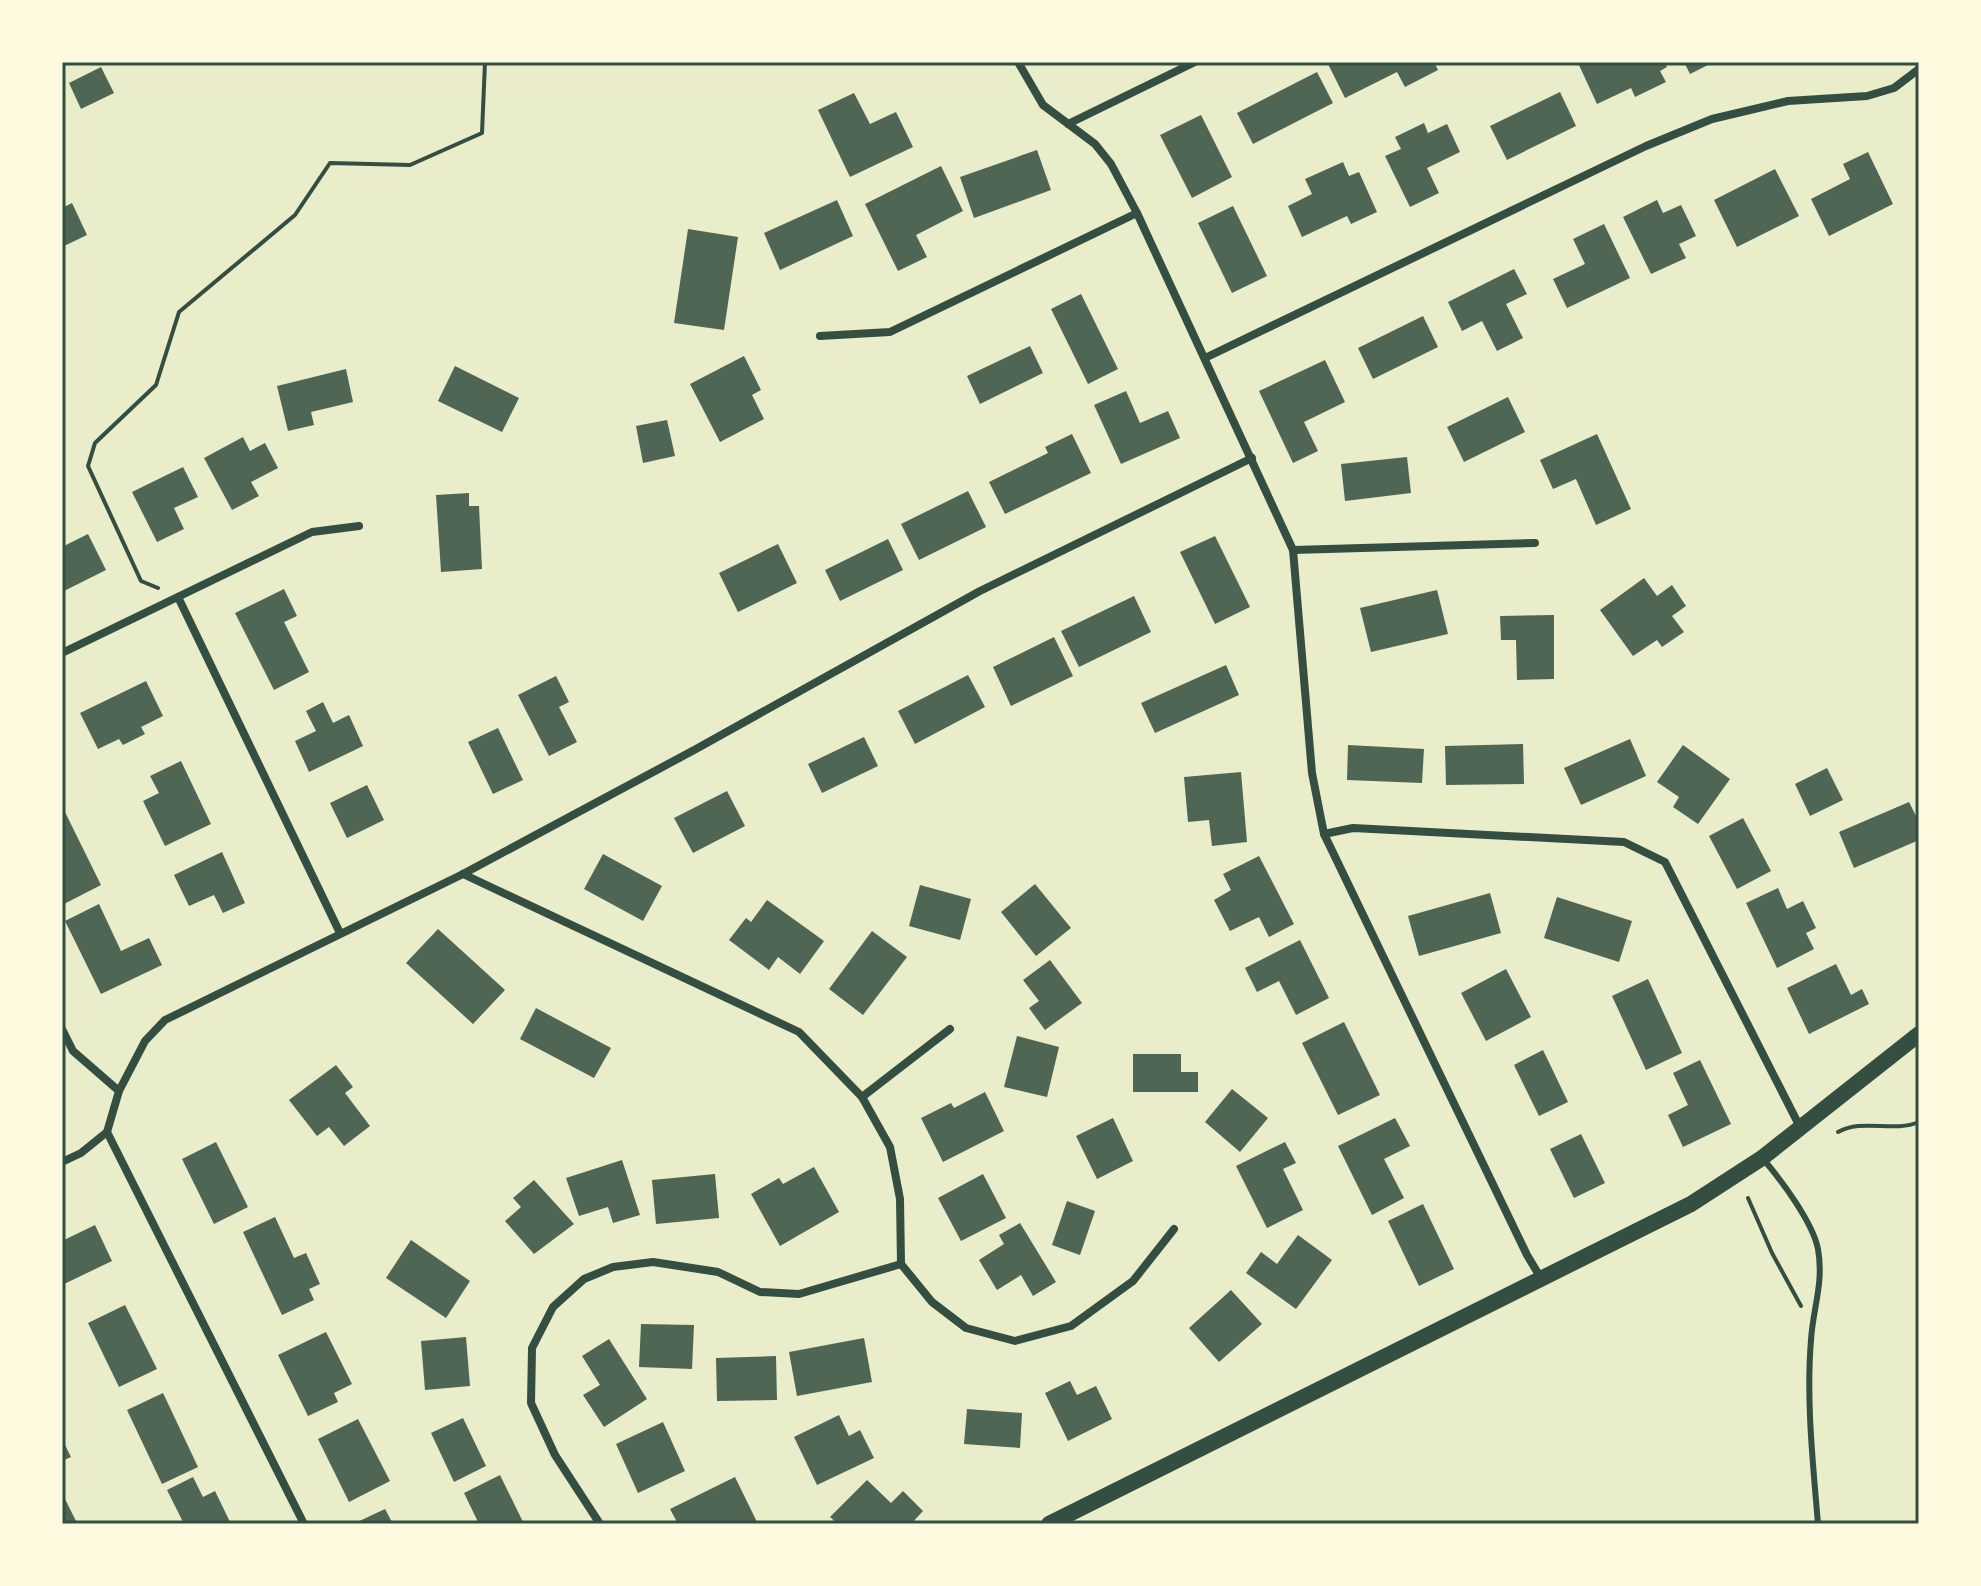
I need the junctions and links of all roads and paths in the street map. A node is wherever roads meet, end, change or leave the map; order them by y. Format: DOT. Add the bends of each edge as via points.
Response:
graph roads {
  1 [pos="65,62"];
  2 [pos="485,62"];
  3 [pos="1018,62"];
  4 [pos="1195,62"];
  5 [pos="62,69"];
  6 [pos="1919,69"];
  7 [pos="1068,124"];
  8 [pos="1137,213"];
  9 [pos="820,336"];
  10 [pos="1205,358"];
  11 [pos="1252,458"];
  12 [pos="359,526"];
  13 [pos="1535,543"];
  14 [pos="1293,550"];
  15 [pos="178,597"];
  16 [pos="62,653"];
  17 [pos="1324,834"];
  18 [pos="463,874"];
  19 [pos="340,933"];
  20 [pos="62,1029"];
  21 [pos="950,1029"];
  22 [pos="1919,1034"];
  23 [pos="119,1091"];
  24 [pos="862,1097"];
  25 [pos="1919,1122"];
  26 [pos="1800,1128"];
  27 [pos="107,1132"];
  28 [pos="1838,1132"];
  29 [pos="1762,1158"];
  30 [pos="62,1162"];
  31 [pos="1748,1198"];
  32 [pos="1174,1229"];
  33 [pos="901,1264"];
  34 [pos="1542,1280"];
  35 [pos="1802,1316"];
  36 [pos="304,1524"];
  37 [pos="600,1524"];
  38 [pos="1049,1524"];
  39 [pos="1818,1524"];
  1 -- 5 [label="path"];
  2 -- 15 [label="path" via="482,133 410,165 330,163 295,215 179,312 156,385 95,443 88,466 141,581"];
  3 -- 7 [label="street" via="1043,105"];
  4 -- 7 [label="street"];
  6 -- 10 [label="street" via="1894,88 1867,96 1788,101 1712,119"];
  7 -- 8 [label="street" via="1111,164"];
  8 -- 9 [label="street" via="890,332"];
  8 -- 10 [label="street"];
  10 -- 11 [label="street"];
  11 -- 14 [label="street"];
  11 -- 18 [label="street" via="980,591"];
  12 -- 15 [label="street" via="312,532"];
  13 -- 14 [label="street"];
  14 -- 17 [label="street" via="1312,773"];
  15 -- 16 [label="street"];
  15 -- 19 [label="street"];
  17 -- 26 [label="street" via="1353,828 1624,842 1665,862"];
  17 -- 34 [label="street"];
  18 -- 19 [label="street"];
  18 -- 24 [label="street" via="799,1032"];
  19 -- 23 [label="street" via="165,1020 145,1041"];
  20 -- 23 [label="street" via="73,1051"];
  21 -- 24 [label="street"];
  22 -- 26 [label="main road"];
  23 -- 27 [label="street"];
  24 -- 33 [label="street" via="890,1147 900,1199"];
  25 -- 28 [label="path" via="1895,1128 1848,1126"];
  26 -- 29 [label="main road"];
  27 -- 30 [label="street"];
  27 -- 36 [label="street"];
  29 -- 34 [label="main road" via="1691,1204"];
  29 -- 39 [label="lane" via="1799,1208 1818,1246 1821,1288 1810,1378"];
  31 -- 35 [label="path"];
  32 -- 33 [label="street" via="1133,1281 1071,1326 1015,1341 966,1328 932,1302"];
  33 -- 37 [label="street" via="799,1294 760,1292 718,1272 653,1262 613,1267 584,1279 553,1307 532,1348 531,1403 555,1455"];
  34 -- 38 [label="main road"];
}
